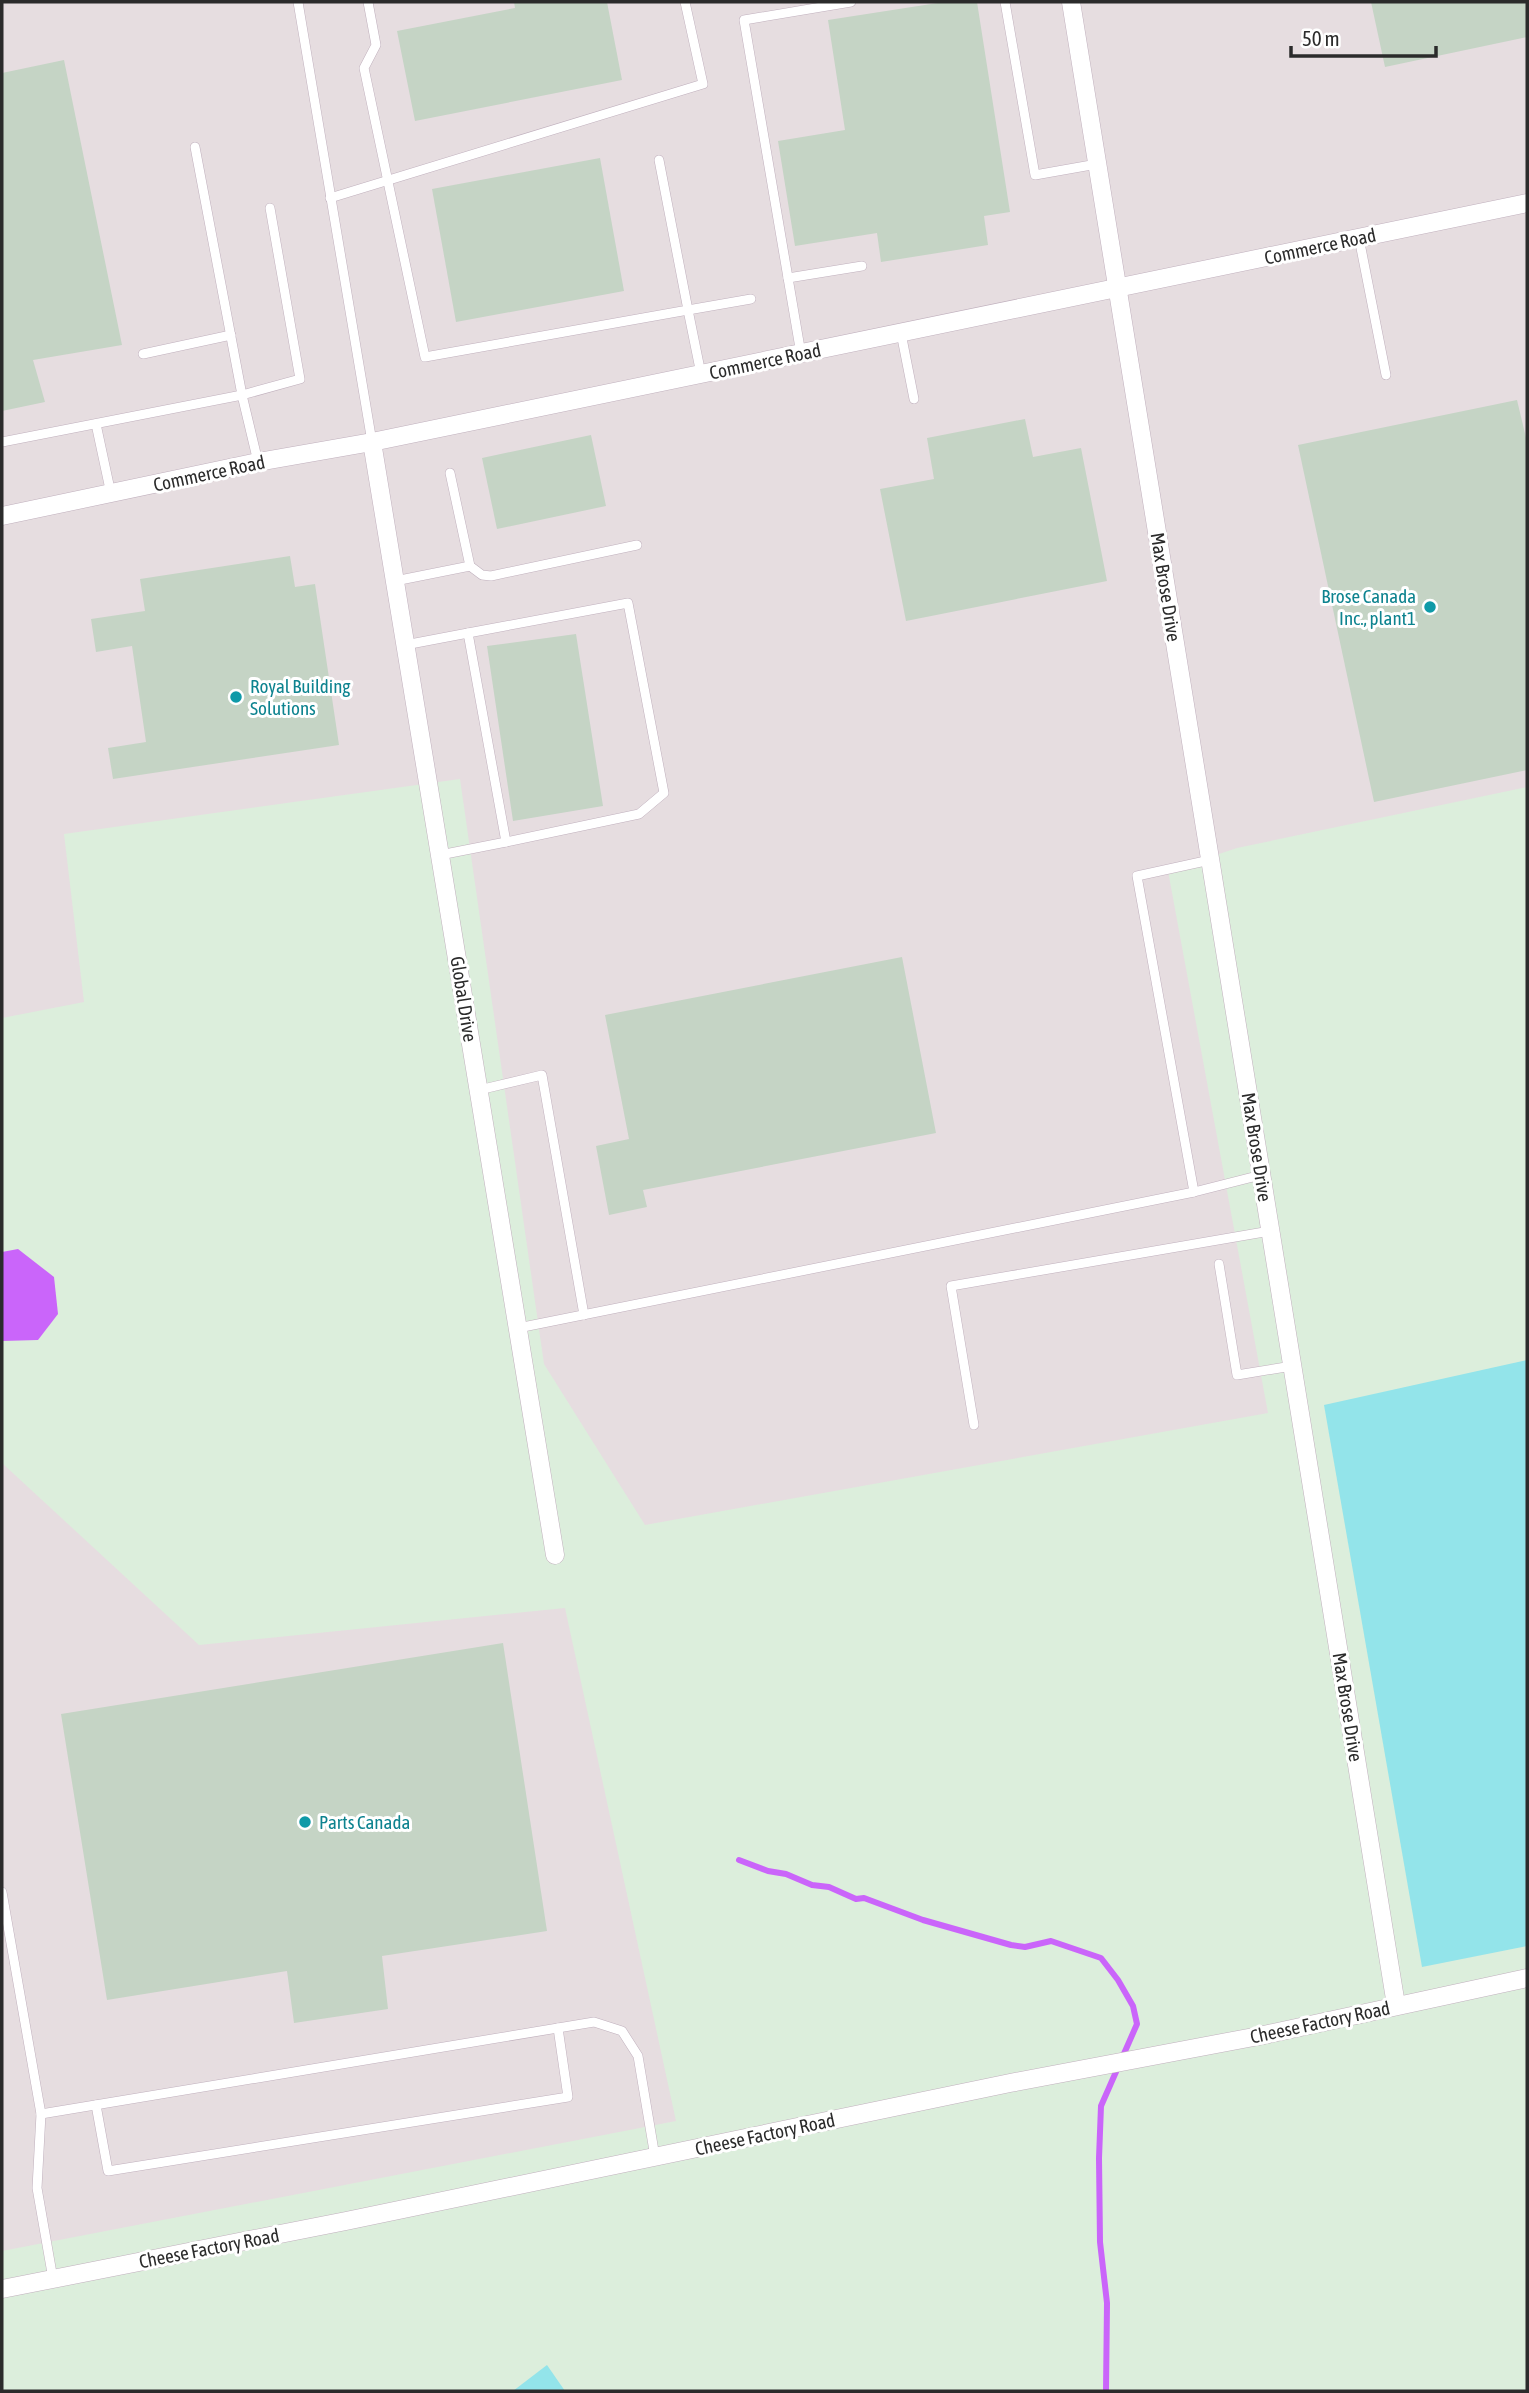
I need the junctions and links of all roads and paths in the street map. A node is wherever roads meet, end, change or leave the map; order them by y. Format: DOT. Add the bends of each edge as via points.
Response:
graph roads {
  1 [pos="298,2"];
  2 [pos="368,2"];
  3 [pos="685,2"];
  4 [pos="851,2"];
  5 [pos="1005,2"];
  6 [pos="1071,2"];
  7 [pos="195,147"];
  8 [pos="659,160"];
  9 [pos="1097,164"];
  10 [pos="388,181"];
  11 [pos="330,198"];
  12 [pos="1527,203"];
  13 [pos="270,208"];
  14 [pos="1359,238"];
  15 [pos="862,266"];
  16 [pos="789,278"];
  17 [pos="1118,288"];
  18 [pos="751,299"];
  19 [pos="688,310"];
  20 [pos="901,333"];
  21 [pos="231,335"];
  22 [pos="143,354"];
  23 [pos="801,354"];
  24 [pos="701,374"];
  25 [pos="1385,376"];
  26 [pos="242,395"];
  27 [pos="914,399"];
  28 [pos="96,424"];
  29 [pos="2,442"];
  30 [pos="372,442"];
  31 [pos="258,462"];
  32 [pos="450,472"];
  33 [pos="111,494"];
  34 [pos="2,516"];
  35 [pos="636,545"];
  36 [pos="470,566"];
  37 [pos="395,581"];
  38 [pos="468,633"];
  39 [pos="405,645"];
  40 [pos="506,842"];
  41 [pos="440,856"];
  42 [pos="1210,860"];
  43 [pos="479,1090"];
  44 [pos="1261,1175"];
  45 [pos="1194,1192"];
  46 [pos="1270,1231"];
  47 [pos="1219,1265"];
  48 [pos="584,1315"];
  49 [pos="518,1328"];
  50 [pos="1292,1366"];
  51 [pos="974,1424"];
  52 [pos="555,1555"];
  53 [pos="2,1892"];
  54 [pos="1527,1979"];
  55 [pos="1396,2005"];
  56 [pos="558,2028"];
  57 [pos="96,2105"];
  58 [pos="41,2114"];
  59 [pos="655,2157"];
  60 [pos="53,2278"];
  61 [pos="2,2289"];
  1 -- 11 [label="lane"];
  2 -- 10 [label="lane" via="376,45 364,68"];
  3 -- 10 [label="lane" via="703,84"];
  4 -- 16 [label="lane" via="744,20"];
  5 -- 9 [label="lane" via="1035,175"];
  6 -- 9 [label="street, Max Brose Drive"];
  7 -- 21 [label="lane"];
  8 -- 19 [label="lane"];
  9 -- 17 [label="street, Max Brose Drive"];
  10 -- 11 [label="lane"];
  10 -- 19 [label="lane" via="425,356"];
  11 -- 30 [label="lane"];
  12 -- 14 [label="street, Commerce Road"];
  13 -- 26 [label="lane" via="300,379"];
  14 -- 17 [label="street, Commerce Road"];
  14 -- 25 [label="lane"];
  15 -- 16 [label="lane"];
  16 -- 23 [label="lane"];
  17 -- 20 [label="street, Commerce Road"];
  17 -- 42 [label="street, Max Brose Drive"];
  18 -- 19 [label="lane"];
  19 -- 24 [label="lane"];
  20 -- 23 [label="street, Commerce Road"];
  20 -- 27 [label="lane"];
  21 -- 22 [label="lane"];
  21 -- 26 [label="lane"];
  23 -- 24 [label="street, Commerce Road"];
  24 -- 30 [label="street, Commerce Road"];
  26 -- 28 [label="lane"];
  26 -- 31 [label="lane"];
  28 -- 29 [label="lane"];
  28 -- 33 [label="lane"];
  30 -- 31 [label="street, Commerce Road"];
  30 -- 37 [label="street, Global Drive"];
  31 -- 33 [label="street, Commerce Road"];
  32 -- 36 [label="lane"];
  33 -- 34 [label="street, Commerce Road"];
  35 -- 36 [label="lane" via="491,576"];
  36 -- 37 [label="lane"];
  37 -- 39 [label="street, Global Drive"];
  38 -- 39 [label="lane"];
  38 -- 40 [label="lane"];
  38 -- 40 [label="lane" via="628,603 664,793 639,814"];
  39 -- 41 [label="street, Global Drive"];
  40 -- 41 [label="lane"];
  41 -- 43 [label="street, Global Drive"];
  42 -- 44 [label="street, Max Brose Drive"];
  42 -- 45 [label="lane" via="1137,876"];
  43 -- 48 [label="lane" via="542,1075"];
  43 -- 49 [label="street, Global Drive"];
  44 -- 45 [label="lane"];
  44 -- 46 [label="street, Max Brose Drive"];
  45 -- 48 [label="lane"];
  46 -- 50 [label="street, Max Brose Drive"];
  46 -- 51 [label="lane" via="951,1286"];
  47 -- 50 [label="lane" via="1237,1375"];
  48 -- 49 [label="lane"];
  49 -- 52 [label="street, Global Drive"];
  50 -- 55 [label="street, Max Brose Drive"];
  53 -- 58 [label="lane"];
  54 -- 55 [label="street, Cheese Factory Road"];
  55 -- 59 [label="street, Cheese Factory Road"];
  56 -- 57 [label="lane"];
  56 -- 57 [label="lane" via="568,2097 108,2171"];
  56 -- 59 [label="lane" via="594,2022 622,2031 638,2056"];
  57 -- 58 [label="lane"];
  58 -- 60 [label="lane" via="37,2188"];
  59 -- 60 [label="street, Cheese Factory Road"];
  60 -- 61 [label="street, Cheese Factory Road"];
}
